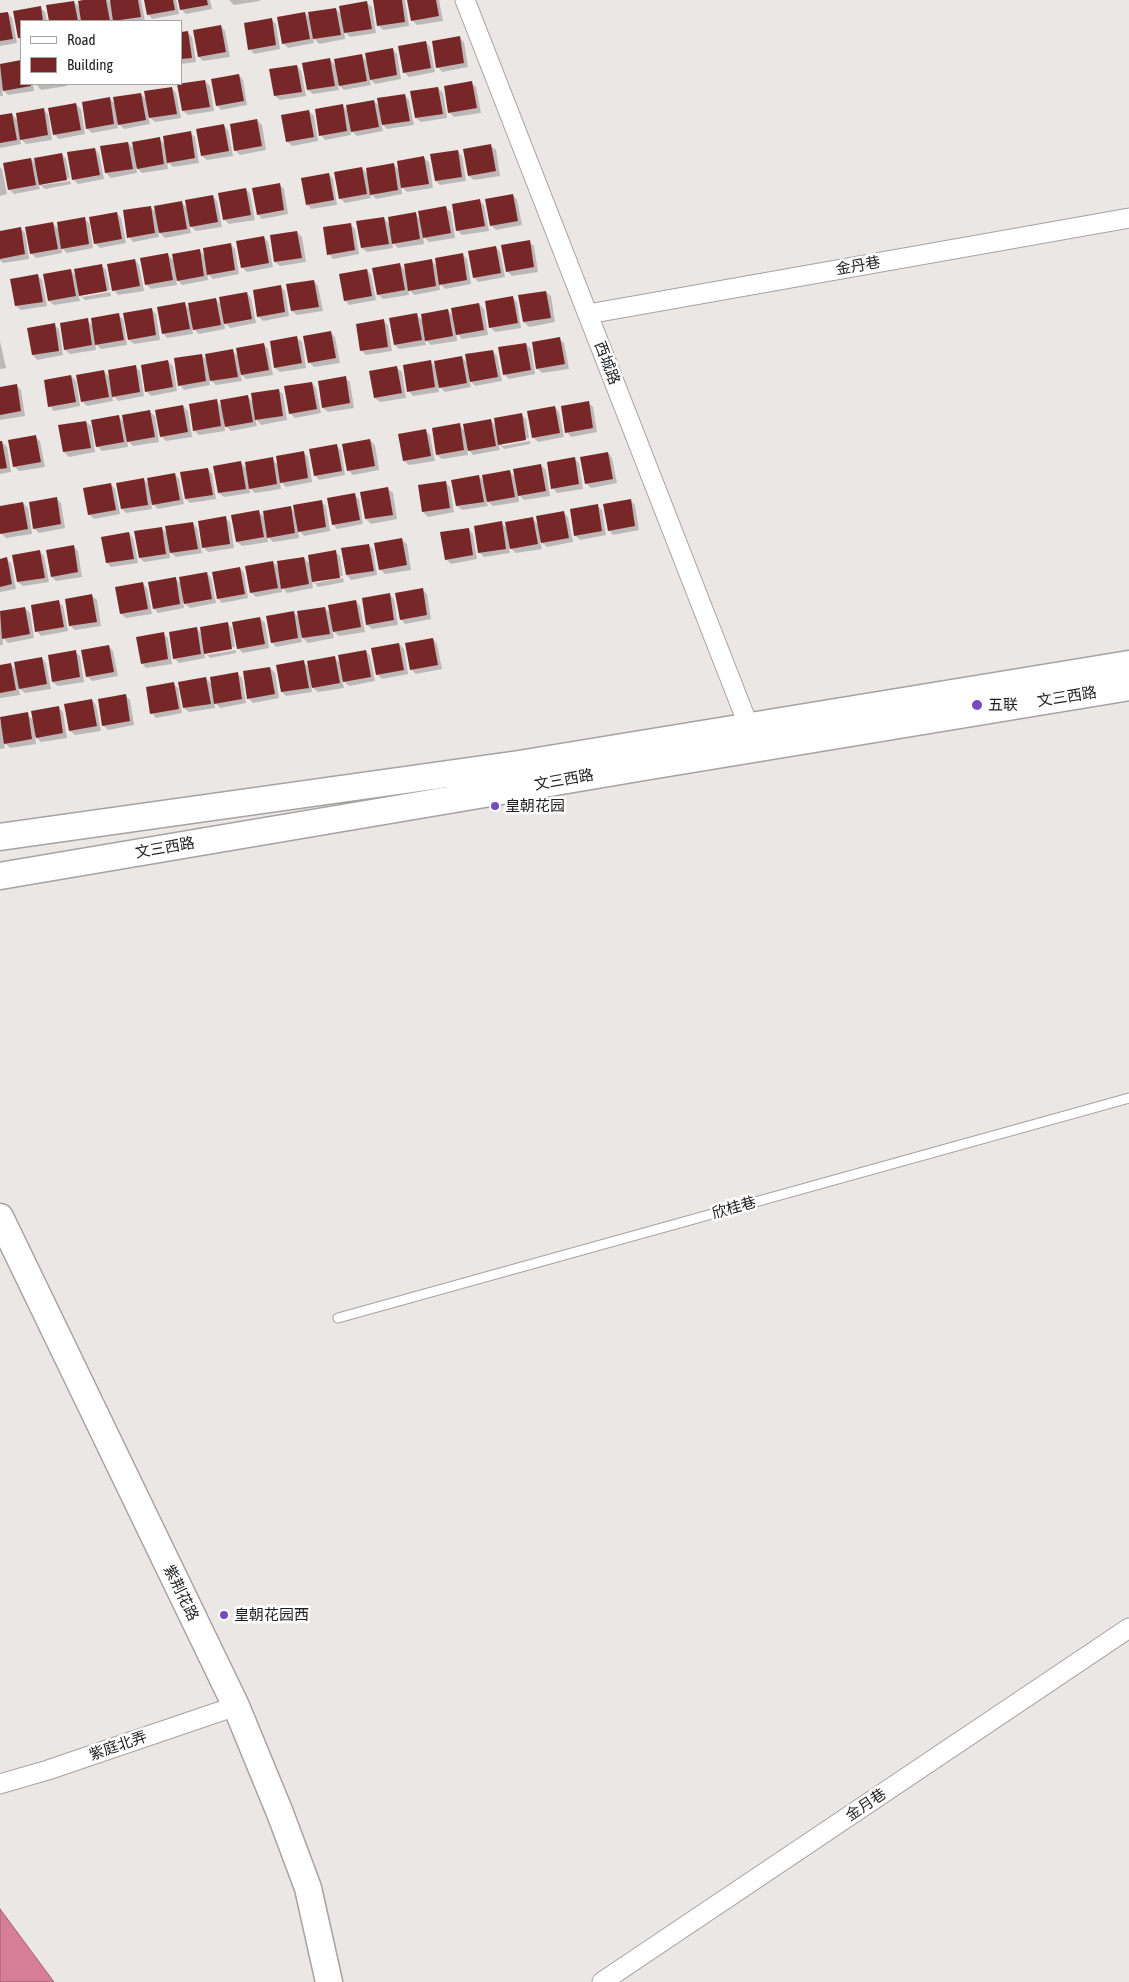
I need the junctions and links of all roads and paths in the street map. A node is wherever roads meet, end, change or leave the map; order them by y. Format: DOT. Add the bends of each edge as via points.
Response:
graph roads {
  1 [pos="465,0"];
  2 [pos="1129,218"];
  3 [pos="588,314"];
  4 [pos="1129,664"];
  5 [pos="1129,688"];
  6 [pos="749,727"];
  7 [pos="0,837"];
  8 [pos="0,876"];
  9 [pos="1129,1098"];
  10 [pos="0,1217"];
  11 [pos="338,1318"];
  12 [pos="1129,1628"];
  13 [pos="236,1706"];
  14 [pos="0,1784"];
  15 [pos="329,1982"];
  16 [pos="602,1982"];
  1 -- 3 [label="street, 西城路"];
  2 -- 3 [label="street, 金丹巷"];
  3 -- 6 [label="street, 西城路"];
  4 -- 6 [label="main road, 文三西路"];
  5 -- 8 [label="main road, 文三西路"];
  6 -- 7 [label="main road, 文三西路" via="519,764"];
  9 -- 11 [label="lane, 欣桂巷"];
  10 -- 13 [label="main road, 紫荆花路"];
  12 -- 16 [label="street, 金月巷"];
  13 -- 14 [label="street, 紫庭北弄"];
  13 -- 15 [label="main road, 紫荆花路" via="308,1888"];
}
